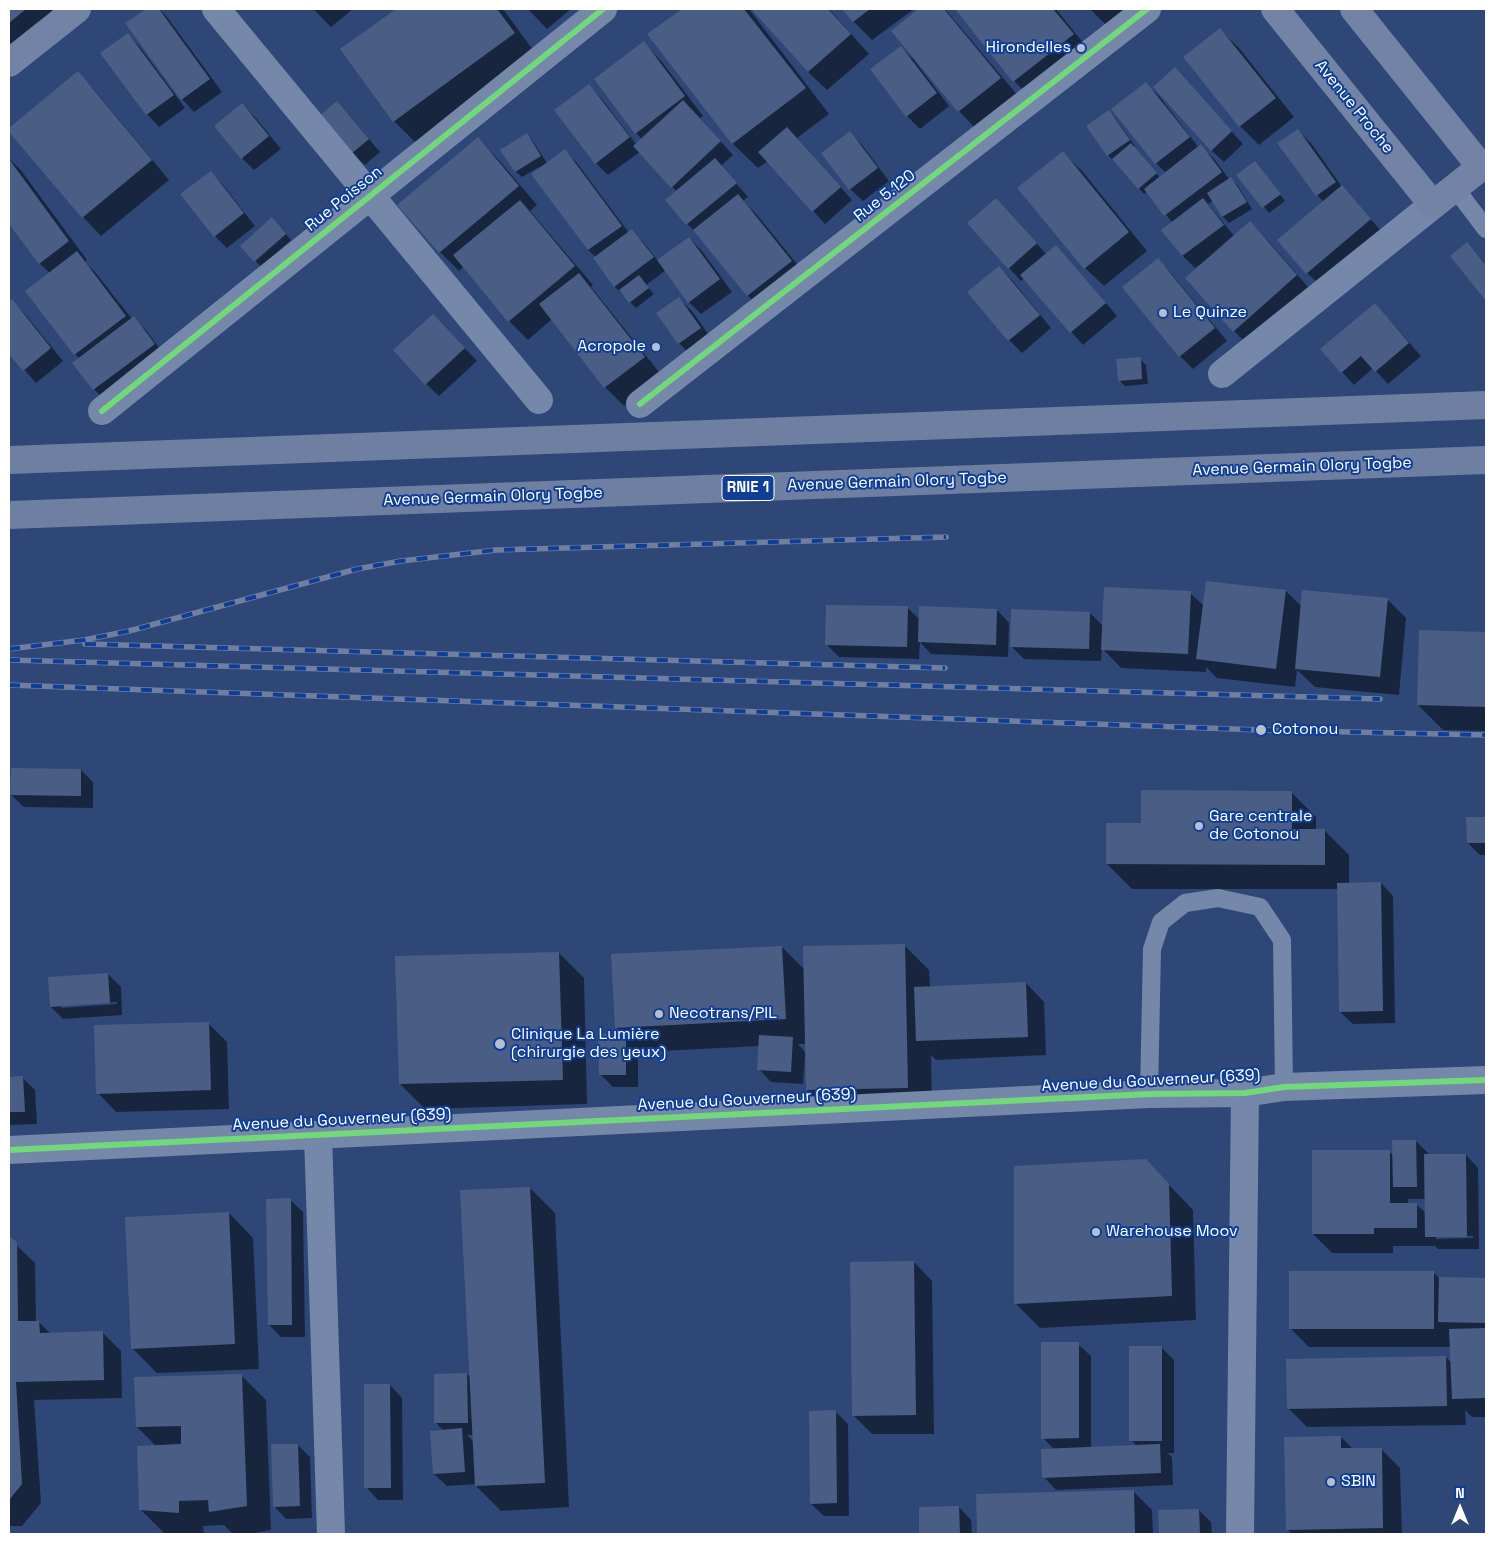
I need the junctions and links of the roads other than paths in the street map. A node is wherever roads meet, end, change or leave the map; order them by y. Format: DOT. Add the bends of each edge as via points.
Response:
graph roads {
  1 [pos="78,9"];
  2 [pos="216,9"];
  3 [pos="603,9"];
  4 [pos="1147,9"];
  5 [pos="1275,9"];
  6 [pos="1354,9"];
  7 [pos="9,63"];
  8 [pos="1484,165"];
  9 [pos="1455,188"];
  10 [pos="370,196"];
  11 [pos="1433,205"];
  12 [pos="1486,229"];
  13 [pos="1222,374"];
  14 [pos="539,400"];
  15 [pos="640,404"];
  16 [pos="1486,405"];
  17 [pos="102,411"];
  18 [pos="9,460"];
  19 [pos="1486,460"];
  20 [pos="9,516"];
  21 [pos="1486,1080"];
  22 [pos="1284,1087"];
  23 [pos="1244,1093"];
  24 [pos="1149,1094"];
  25 [pos="318,1134"];
  26 [pos="9,1150"];
  27 [pos="332,1534"];
  28 [pos="1240,1534"];
  1 -- 7 [label="street"];
  2 -- 10 [label="street"];
  3 -- 10 [label="street, Rue Poisson"];
  4 -- 15 [label="street, Rue 5.120"];
  5 -- 11 [label="street, Avenue Proche"];
  6 -- 8 [label="street"];
  8 -- 9 [label="street"];
  9 -- 11 [label="street"];
  9 -- 12 [label="lane"];
  10 -- 14 [label="street"];
  10 -- 17 [label="street, Rue Poisson"];
  11 -- 13 [label="street"];
  16 -- 18 [label="highway"];
  19 -- 20 [label="highway, Avenue Germain Olory Togbe / RNIE 1"];
  21 -- 22 [label="street, Avenue du Gouverneur (639)"];
  22 -- 23 [label="street, Avenue du Gouverneur (639)"];
  22 -- 24 [label="lane" via="1282,940 1260,907 1218,898 1185,904 1161,922 1152,949"];
  23 -- 24 [label="street, Avenue du Gouverneur (639)"];
  23 -- 28 [label="street"];
  24 -- 25 [label="street, Avenue du Gouverneur (639)"];
  25 -- 26 [label="street, Avenue du Gouverneur (639)"];
  25 -- 27 [label="street"];
}
